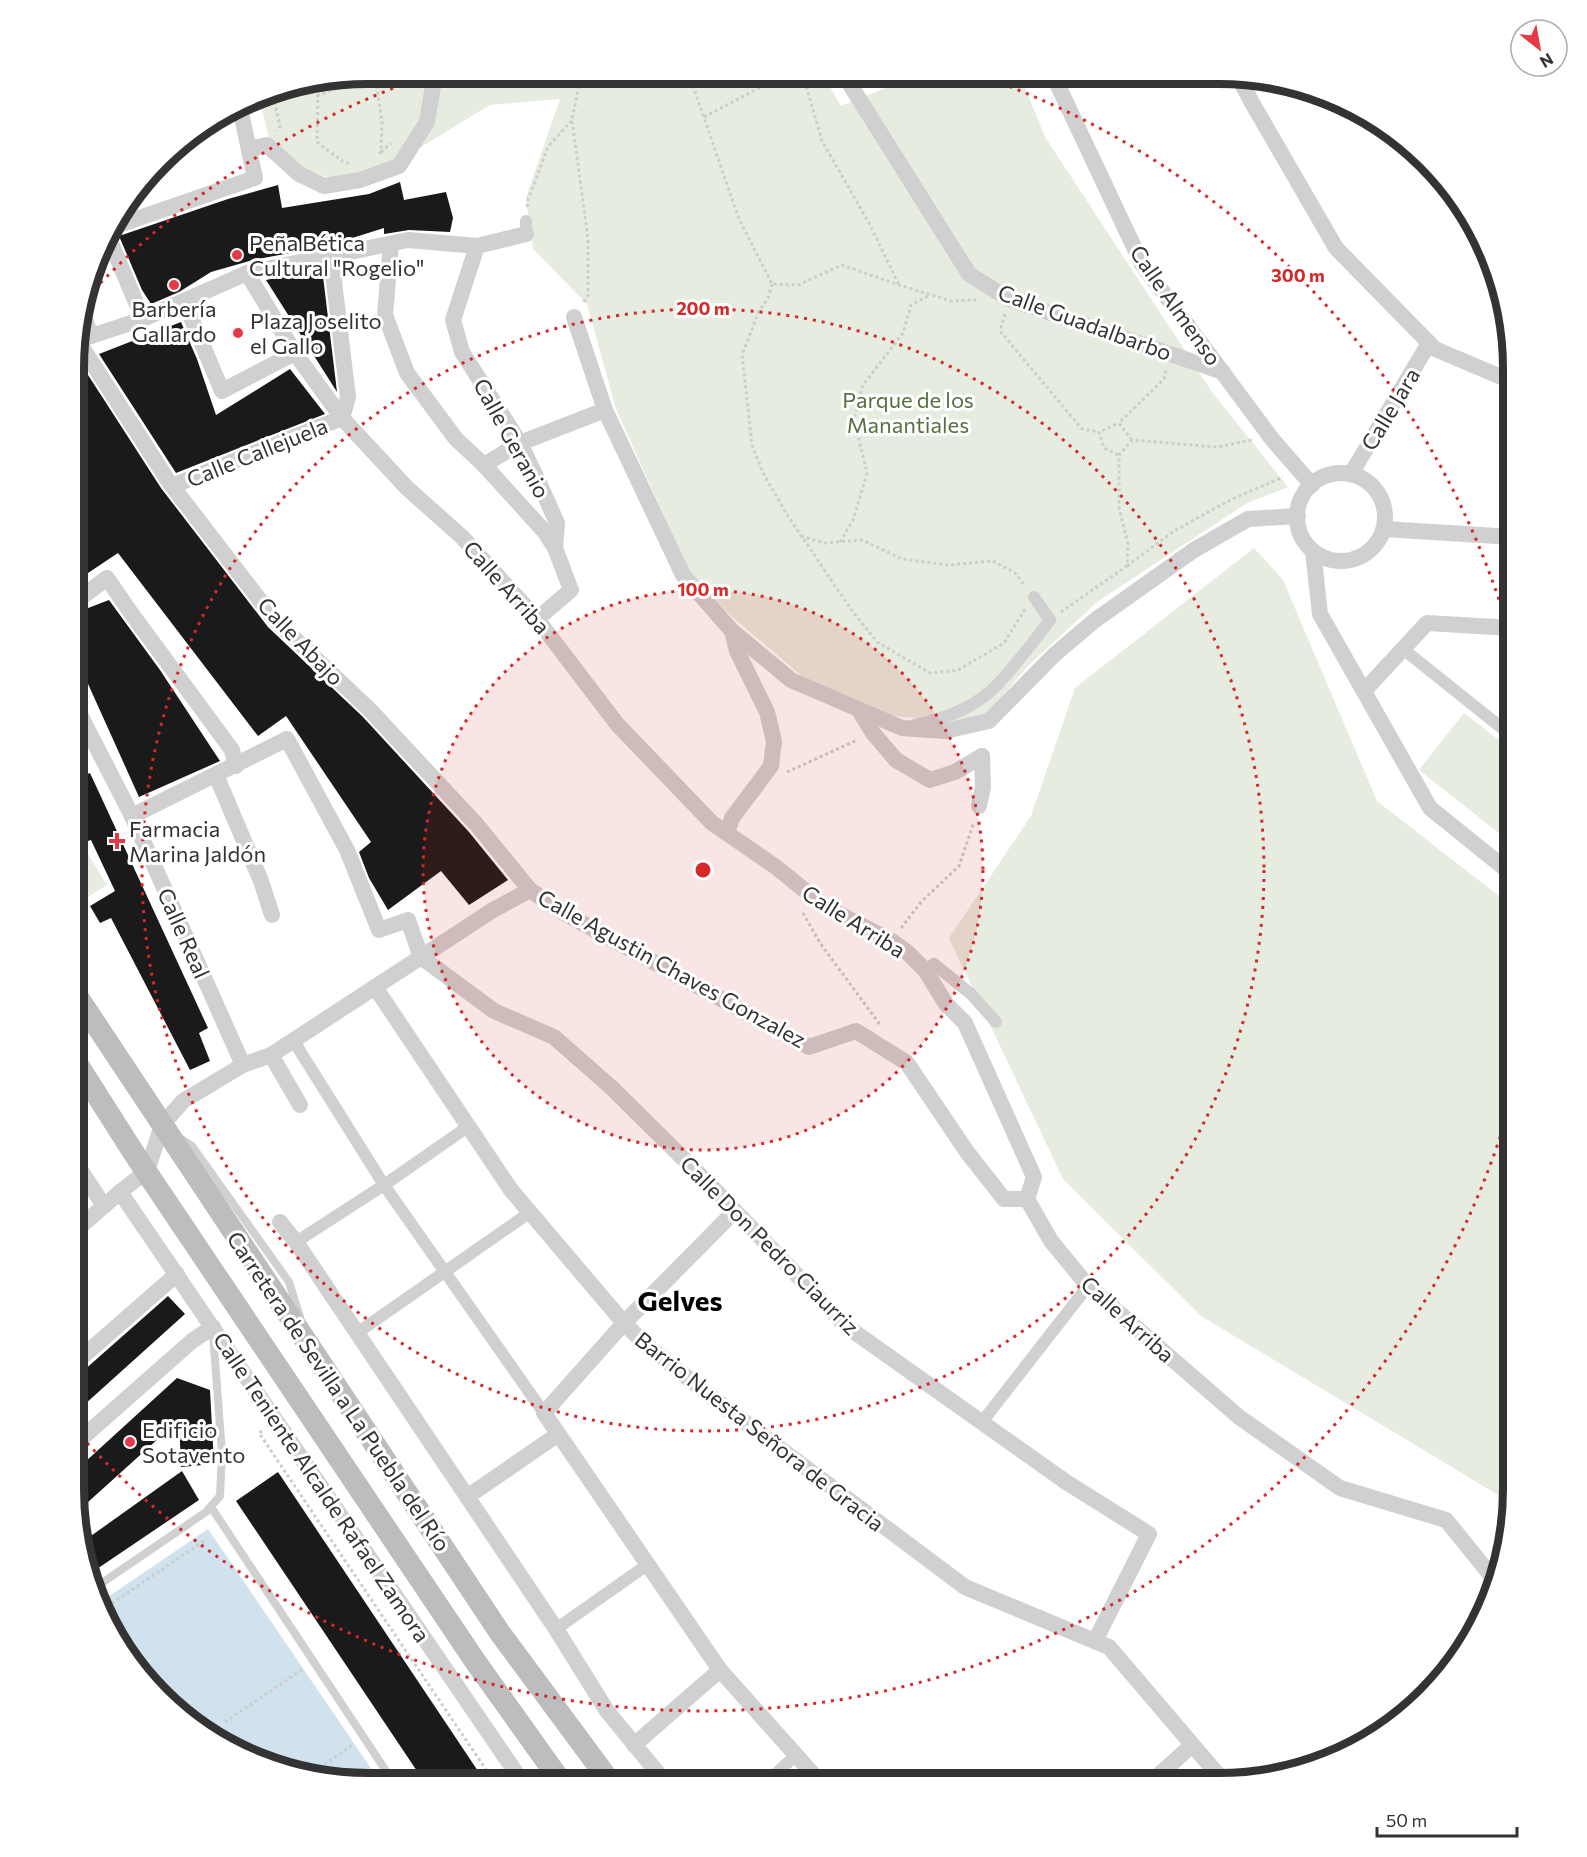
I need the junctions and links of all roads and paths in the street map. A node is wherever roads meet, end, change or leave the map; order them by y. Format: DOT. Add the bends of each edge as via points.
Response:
graph roads {
  1 [pos="376,84"];
  2 [pos="433,84"];
  3 [pos="579,84"];
  4 [pos="692,84"];
  5 [pos="767,84"];
  6 [pos="806,84"];
  7 [pos="850,84"];
  8 [pos="1057,84"];
  9 [pos="345,85"];
  10 [pos="1243,85"];
  11 [pos="318,88"];
  12 [pos="317,96"];
  13 [pos="274,100"];
  14 [pos="241,113"];
  15 [pos="704,117"];
  16 [pos="572,120"];
  17 [pos="393,141"];
  18 [pos="267,145"];
  19 [pos="249,150"];
  20 [pos="381,152"];
  21 [pos="375,158"];
  22 [pos="353,163"];
  23 [pos="124,223"];
  24 [pos="526,228"];
  25 [pos="391,244"];
  26 [pos="112,245"];
  27 [pos="477,246"];
  28 [pos="331,257"];
  29 [pos="247,273"];
  30 [pos="772,284"];
  31 [pos="899,285"];
  32 [pos="930,295"];
  33 [pos="1009,299"];
  34 [pos="184,301"];
  35 [pos="574,317"];
  36 [pos="143,319"];
  37 [pos="86,339"];
  38 [pos="1429,343"];
  39 [pos="85,345"];
  40 [pos="295,353"];
  41 [pos="1169,354"];
  42 [pos="1223,372"];
  43 [pos="1503,377"];
  44 [pos="605,410"];
  45 [pos="342,418"];
  46 [pos="1119,423"];
  47 [pos="1099,432"];
  48 [pos="1270,436"];
  49 [pos="1132,440"];
  50 [pos="520,443"];
  51 [pos="1119,455"];
  52 [pos="484,465"];
  53 [pos="1299,471"];
  54 [pos="1351,474"];
  55 [pos="1312,485"];
  56 [pos="172,486"];
  57 [pos="1298,516"];
  58 [pos="1384,529"];
  59 [pos="801,536"];
  60 [pos="1503,536"];
  61 [pos="840,542"];
  62 [pos="555,548"];
  63 [pos="1313,550"];
  64 [pos="1126,566"];
  65 [pos="84,595"];
  66 [pos="1034,597"];
  67 [pos="537,619"];
  68 [pos="1050,620"];
  69 [pos="1503,627"];
  70 [pos="732,631"];
  71 [pos="1403,649"];
  72 [pos="1364,691"];
  73 [pos="859,710"];
  74 [pos="84,723"];
  75 [pos="902,728"];
  76 [pos="1503,728"];
  77 [pos="873,733"];
  78 [pos="236,766"];
  79 [pos="771,766"];
  80 [pos="216,775"];
  81 [pos="979,806"];
  82 [pos="132,816"];
  83 [pos="727,833"];
  84 [pos="1503,867"];
  85 [pos="530,890"];
  86 [pos="803,890"];
  87 [pos="272,915"];
  88 [pos="892,941"];
  89 [pos="421,957"];
  90 [pos="925,970"];
  91 [pos="375,987"];
  92 [pos="84,1007"];
  93 [pos="996,1022"];
  94 [pos="293,1040"];
  95 [pos="893,1054"];
  96 [pos="271,1055"];
  97 [pos="243,1065"];
  98 [pos="84,1074"];
  99 [pos="300,1105"];
  100 [pos="162,1125"];
  101 [pos="469,1126"];
  102 [pos="147,1171"];
  103 [pos="84,1175"];
  104 [pos="384,1185"];
  105 [pos="120,1192"];
  106 [pos="1027,1199"];
  107 [pos="104,1206"];
  108 [pos="735,1211"];
  109 [pos="529,1213"];
  110 [pos="280,1222"];
  111 [pos="84,1223"];
  112 [pos="296,1242"];
  113 [pos="445,1273"];
  114 [pos="177,1274"];
  115 [pos="1088,1287"];
  116 [pos="624,1323"];
  117 [pos="213,1327"];
  118 [pos="357,1333"];
  119 [pos="84,1355"];
  120 [pos="544,1413"];
  121 [pos="982,1422"];
  122 [pos="557,1435"];
  123 [pos="84,1436"];
  124 [pos="467,1497"];
  125 [pos="211,1507"];
  126 [pos="207,1539"];
  127 [pos="647,1565"];
  128 [pos="1490,1574"];
  129 [pos="100,1583"];
  130 [pos="109,1605"];
  131 [pos="556,1629"];
  132 [pos="1095,1641"];
  133 [pos="303,1669"];
  134 [pos="720,1670"];
  135 [pos="225,1722"];
  136 [pos="354,1744"];
  137 [pos="634,1745"];
  138 [pos="1191,1746"];
  139 [pos="796,1755"];
  140 [pos="318,1769"];
  141 [pos="387,1773"];
  142 [pos="517,1773"];
  143 [pos="555,1773"];
  144 [pos="604,1773"];
  145 [pos="658,1773"];
  146 [pos="777,1773"];
  147 [pos="812,1773"];
  148 [pos="1161,1773"];
  149 [pos="1216,1773"];
  1 -- 20 [label="path" via="382,123"];
  2 -- 18 [label="street" via="427,122 399,166 360,180 324,186 299,174"];
  3 -- 16 [label="path"];
  4 -- 15 [label="path"];
  5 -- 15 [label="path"];
  6 -- 31 [label="path" via="822,141"];
  7 -- 33 [label="street, Calle Guadalbarbo" via="969,274"];
  8 -- 42 [label="street, Calle Almenso" via="1142,264"];
  9 -- 12 [label="path"];
  10 -- 38 [label="street" via="1336,248"];
  11 -- 12 [label="path"];
  12 -- 22 [label="path" via="317,142 345,163"];
  13 -- 18 [label="path" via="280,126"];
  14 -- 19 [label="street"];
  15 -- 30 [label="path" via="739,219"];
  16 -- 24 [label="path" via="548,147 528,200"];
  16 -- 35 [label="path" via="588,250 588,295"];
  17 -- 20 [label="path"];
  18 -- 19 [label="street"];
  19 -- 23 [label="street" via="255,178"];
  20 -- 21 [label="path"];
  24 -- 27 [label="street"];
  25 -- 27 [label="street" via="408,240"];
  25 -- 28 [label="street"];
  25 -- 52 [label="street" via="386,315 407,373 456,439"];
  26 -- 36 [label="street"];
  27 -- 50 [label="street, Calle Geranio" via="453,320 462,352"];
  28 -- 29 [label="street"];
  28 -- 45 [label="street" via="348,397"];
  29 -- 34 [label="street"];
  29 -- 40 [label="street, Calle Arriba"];
  30 -- 31 [label="path" via="798,285 842,265"];
  30 -- 59 [label="path" via="742,356 746,402 752,445 763,473"];
  31 -- 32 [label="path"];
  32 -- 33 [label="path" via="951,301"];
  32 -- 61 [label="path" via="911,305 903,333 863,385 854,419 867,473 853,520"];
  33 -- 41 [label="street, Calle Guadalbarbo"];
  33 -- 47 [label="path" via="1000,331 1082,429"];
  34 -- 36 [label="street"];
  34 -- 40 [label="street" via="222,391"];
  35 -- 44 [label="street"];
  36 -- 37 [label="street"];
  38 -- 43 [label="street"];
  38 -- 54 [label="street, Calle Jara"];
  39 -- 56 [label="street, Calle Abajo"];
  40 -- 45 [label="street, Calle Arriba"];
  41 -- 42 [label="street, Calle Guadalbarbo"];
  41 -- 46 [label="path" via="1164,379"];
  42 -- 48 [label="street, Calle Almenso"];
  44 -- 50 [label="street"];
  44 -- 70 [label="street" via="683,575"];
  45 -- 56 [label="street, Calle Callejuela"];
  45 -- 67 [label="street, Calle Arriba" via="407,488 462,537"];
  46 -- 47 [label="path"];
  46 -- 49 [label="path"];
  47 -- 51 [label="path" via="1104,448"];
  48 -- 49 [label="path" via="1217,447"];
  48 -- 53 [label="street, Calle Almenso"];
  49 -- 51 [label="path"];
  50 -- 52 [label="street"];
  50 -- 62 [label="street, Calle Geranio" via="557,523"];
  51 -- 64 [label="path" via="1119,508 1128,544"];
  52 -- 62 [label="street"];
  53 -- 55 [label="street, Calle Almenso"];
  53 -- 64 [label="path" via="1232,499 1174,531"];
  54 -- 55 [label="street" via="1337,473"];
  54 -- 58 [label="street" via="1370,484 1383,501"];
  55 -- 57 [label="street" via="1302,497"];
  56 -- 85 [label="street, Calle Abajo" via="276,621 370,710 477,825"];
  57 -- 63 [label="street" via="1303,539"];
  57 -- 75 [label="street" via="1248,519 1194,550 1094,621 989,721 945,731"];
  58 -- 60 [label="street"];
  58 -- 63 [label="street" via="1378,542 1354,559 1326,558"];
  59 -- 61 [label="path" via="824,543"];
  59 -- 66 [label="path" via="877,642 930,673 958,670 1004,643"];
  61 -- 66 [label="path" via="862,540 902,559 948,565 993,561 1015,573"];
  62 -- 67 [label="street, Calle Geranio" via="571,590"];
  63 -- 72 [label="street" via="1320,614"];
  64 -- 68 [label="path"];
  65 -- 78 [label="street" via="107,578 232,750"];
  66 -- 68 [label="street"];
  67 -- 83 [label="street, Calle Arriba" via="617,724 712,823"];
  68 -- 75 [label="street" via="996,686 966,708 932,722"];
  69 -- 71 [label="street" via="1427,623"];
  70 -- 73 [label="street" via="791,680"];
  70 -- 79 [label="street" via="736,651 767,712 774,741"];
  71 -- 72 [label="street"];
  71 -- 76 [label="street"];
  72 -- 84 [label="street" via="1430,808"];
  73 -- 75 [label="street"];
  73 -- 77 [label="street"];
  74 -- 82 [label="street, Calle Real"];
  77 -- 79 [label="path" via="788,772"];
  77 -- 81 [label="street" via="896,760 930,780 955,772 982,756"];
  78 -- 80 [label="street"];
  78 -- 89 [label="street" via="286,739 347,850 379,930 408,920"];
  79 -- 83 [label="street" via="732,818"];
  80 -- 82 [label="street"];
  80 -- 87 [label="street"];
  81 -- 88 [label="path" via="959,866 921,902"];
  82 -- 97 [label="street, Calle Real"];
  83 -- 86 [label="street, Calle Arriba"];
  85 -- 89 [label="street, Calle Agustin Chaves Gonzalez"];
  85 -- 95 [label="street, Calle Agustin Chaves Gonzalez" via="564,913 809,1047 856,1031"];
  86 -- 88 [label="street, Calle Arriba" via="824,906"];
  86 -- 95 [label="path" via="797,902 820,943 879,1022"];
  88 -- 90 [label="street, Calle Arriba"];
  89 -- 91 [label="street, Calle Agustin Chaves Gonzalez"];
  89 -- 108 [label="street, Calle Don Pedro Ciaurriz" via="494,1011 554,1037 612,1088"];
  90 -- 93 [label="street" via="934,964 971,994"];
  90 -- 106 [label="street, Calle Arriba" via="946,1004 965,1023 1034,1177"];
  91 -- 94 [label="street, Calle Agustin Chaves Gonzalez"];
  91 -- 101 [label="street, Barrio Nuesta Señora de Gracia"];
  92 -- 100 [label="main road, Carretera de Sevilla a La Puebla del Río"];
  94 -- 96 [label="street, Calle Agustin Chaves Gonzalez"];
  94 -- 104 [label="street"];
  95 -- 106 [label="street, Calle Agustin Chaves Gonzalez" via="907,1063 1004,1199"];
  96 -- 97 [label="street, Calle Agustin Chaves Gonzalez"];
  96 -- 99 [label="street"];
  97 -- 100 [label="street, Calle Agustin Chaves Gonzalez" via="183,1101"];
  98 -- 102 [label="main road, Carretera de Sevilla a La Puebla del Río"];
  100 -- 102 [label="street"];
  100 -- 144 [label="main road, Carretera de Sevilla a La Puebla del Río" via="500,1634"];
  101 -- 104 [label="street"];
  101 -- 109 [label="street, Barrio Nuesta Señora de Gracia"];
  102 -- 105 [label="street"];
  102 -- 143 [label="main road, Carretera de Sevilla a La Puebla del Río" via="475,1661"];
  103 -- 107 [label="street"];
  104 -- 112 [label="street"];
  104 -- 113 [label="street"];
  105 -- 107 [label="street"];
  105 -- 114 [label="street, Calle Teniente Alcalde Rafael Zamora"];
  106 -- 115 [label="street, Calle Arriba" via="1051,1241"];
  107 -- 111 [label="street"];
  108 -- 116 [label="street"];
  108 -- 121 [label="street, Calle Don Pedro Ciaurriz" via="846,1326"];
  109 -- 113 [label="street"];
  109 -- 116 [label="street, Barrio Nuesta Señora de Gracia"];
  110 -- 112 [label="street"];
  112 -- 118 [label="street"];
  113 -- 118 [label="street"];
  113 -- 120 [label="street"];
  114 -- 117 [label="street, Calle Teniente Alcalde Rafael Zamora"];
  114 -- 119 [label="street"];
  115 -- 121 [label="street"];
  115 -- 128 [label="street, Calle Arriba" via="1239,1417 1340,1488 1446,1520"];
  116 -- 120 [label="street"];
  116 -- 132 [label="street, Barrio Nuesta Señora de Gracia" via="718,1402 966,1587"];
  117 -- 123 [label="street"];
  117 -- 125 [label="lane" via="222,1453 220,1496"];
  117 -- 142 [label="street, Calle Teniente Alcalde Rafael Zamora"];
  118 -- 124 [label="street"];
  120 -- 122 [label="street"];
  121 -- 132 [label="street, Calle Don Pedro Ciaurriz" via="1066,1482 1149,1534"];
  122 -- 124 [label="street"];
  122 -- 127 [label="street"];
  124 -- 131 [label="street"];
  125 -- 129 [label="lane"];
  125 -- 141 [label="lane"];
  126 -- 130 [label="path"];
  127 -- 131 [label="street"];
  127 -- 134 [label="street"];
  131 -- 137 [label="street" via="607,1711"];
  132 -- 138 [label="street, Barrio Nuesta Señora de Gracia" via="1109,1647"];
  133 -- 135 [label="path"];
  134 -- 137 [label="street"];
  134 -- 139 [label="street"];
  136 -- 140 [label="path"];
  137 -- 145 [label="street"];
  138 -- 148 [label="street"];
  138 -- 149 [label="street, Barrio Nuesta Señora de Gracia"];
  139 -- 146 [label="street"];
  139 -- 147 [label="street"];
}
